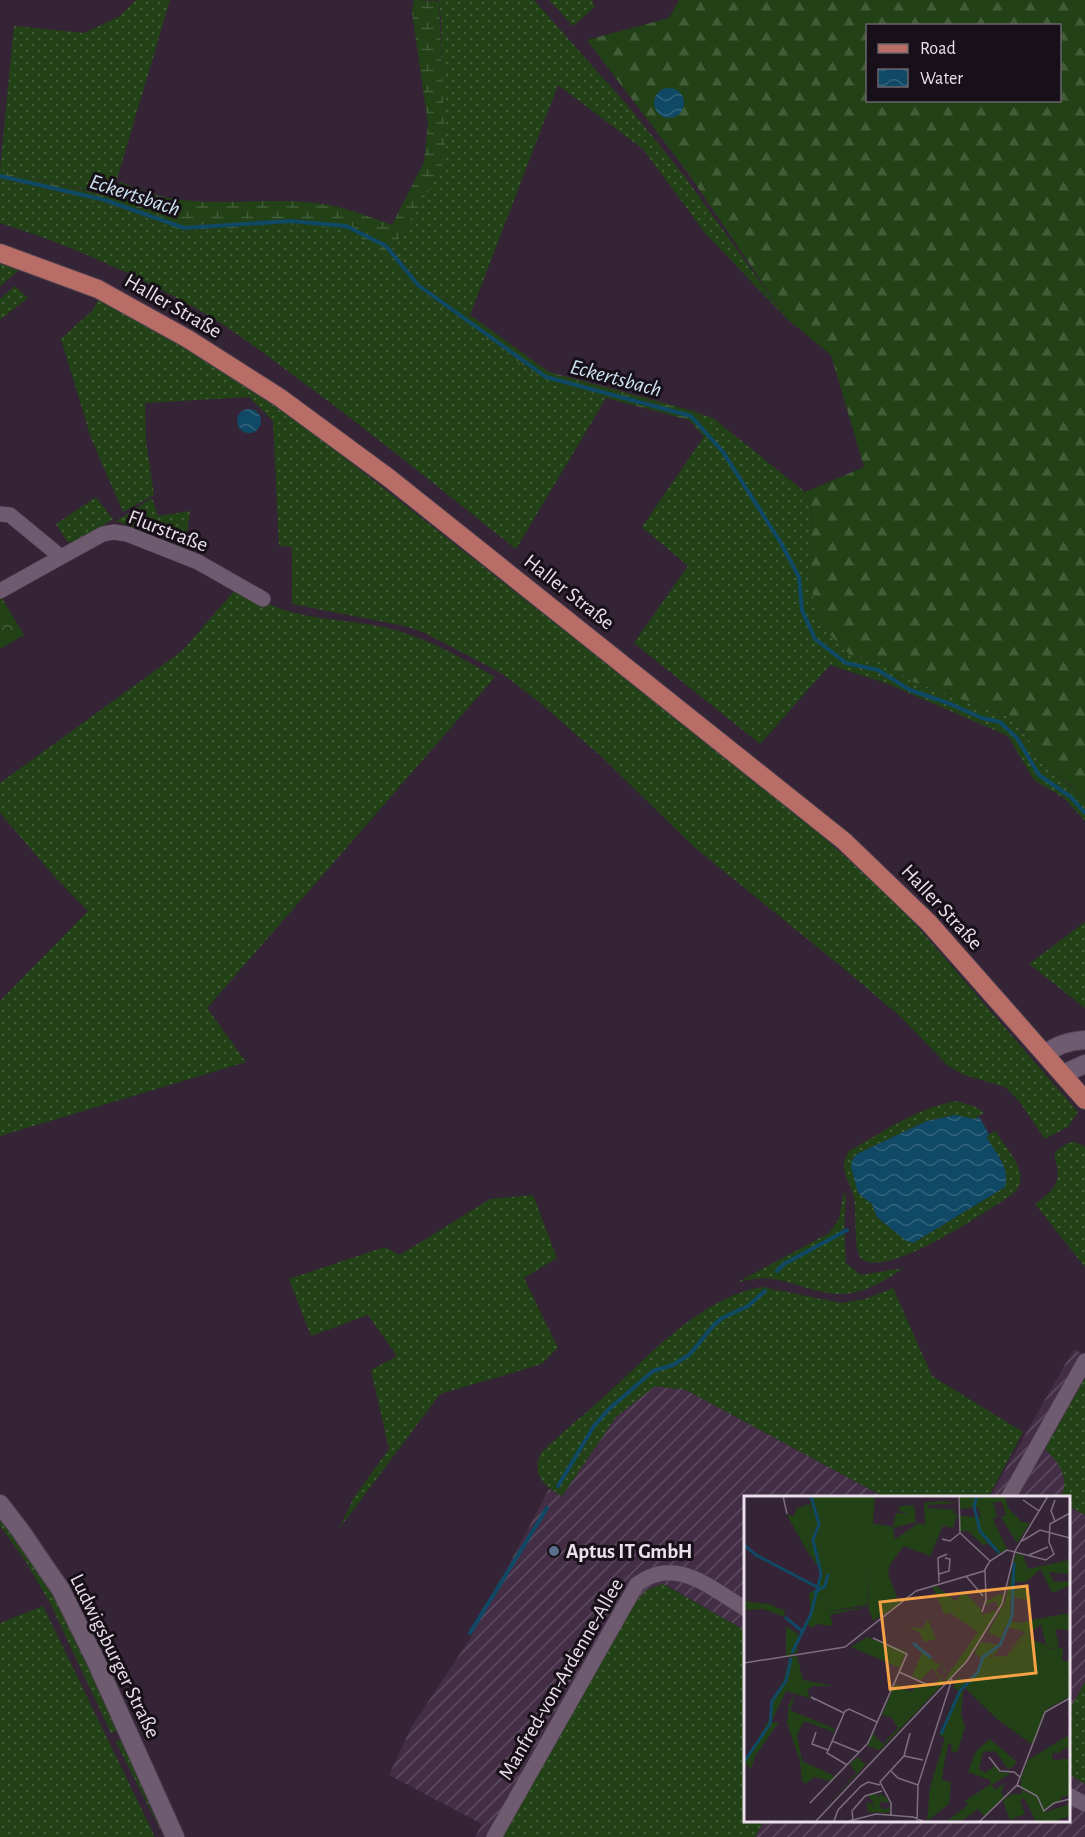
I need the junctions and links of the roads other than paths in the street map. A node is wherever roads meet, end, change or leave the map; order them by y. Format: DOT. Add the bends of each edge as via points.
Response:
graph roads {
  1 [pos="0,253"];
  2 [pos="0,514"];
  3 [pos="61,557"];
  4 [pos="0,591"];
  5 [pos="263,599"];
  6 [pos="1085,1040"];
  7 [pos="1046,1054"];
  8 [pos="1085,1064"];
  9 [pos="1063,1074"];
  10 [pos="1085,1100"];
  11 [pos="1085,1360"];
  12 [pos="1009,1496"];
  13 [pos="0,1504"];
  14 [pos="744,1608"];
  15 [pos="1070,1796"];
  16 [pos="1085,1804"];
  17 [pos="175,1837"];
  18 [pos="495,1837"];
  1 -- 7 [label="main road, Haller Straße" via="98,289 188,339 279,397 389,478 844,841 929,923"];
  2 -- 3 [label="street" via="9,515"];
  3 -- 4 [label="street, Flurstraße"];
  3 -- 5 [label="street, Flurstraße" via="103,534 127,534 198,562"];
  6 -- 7 [label="street" via="1062,1044"];
  7 -- 9 [label="main road, Haller Straße"];
  8 -- 9 [label="street"];
  9 -- 10 [label="main road, Haller Straße"];
  11 -- 12 [label="street"];
  13 -- 17 [label="street, Ludwigsburger Straße" via="61,1590"];
  14 -- 18 [label="street, Manfred-von-Ardenne-Allee" via="679,1572 654,1574 637,1584"];
  15 -- 16 [label="street"];
}
